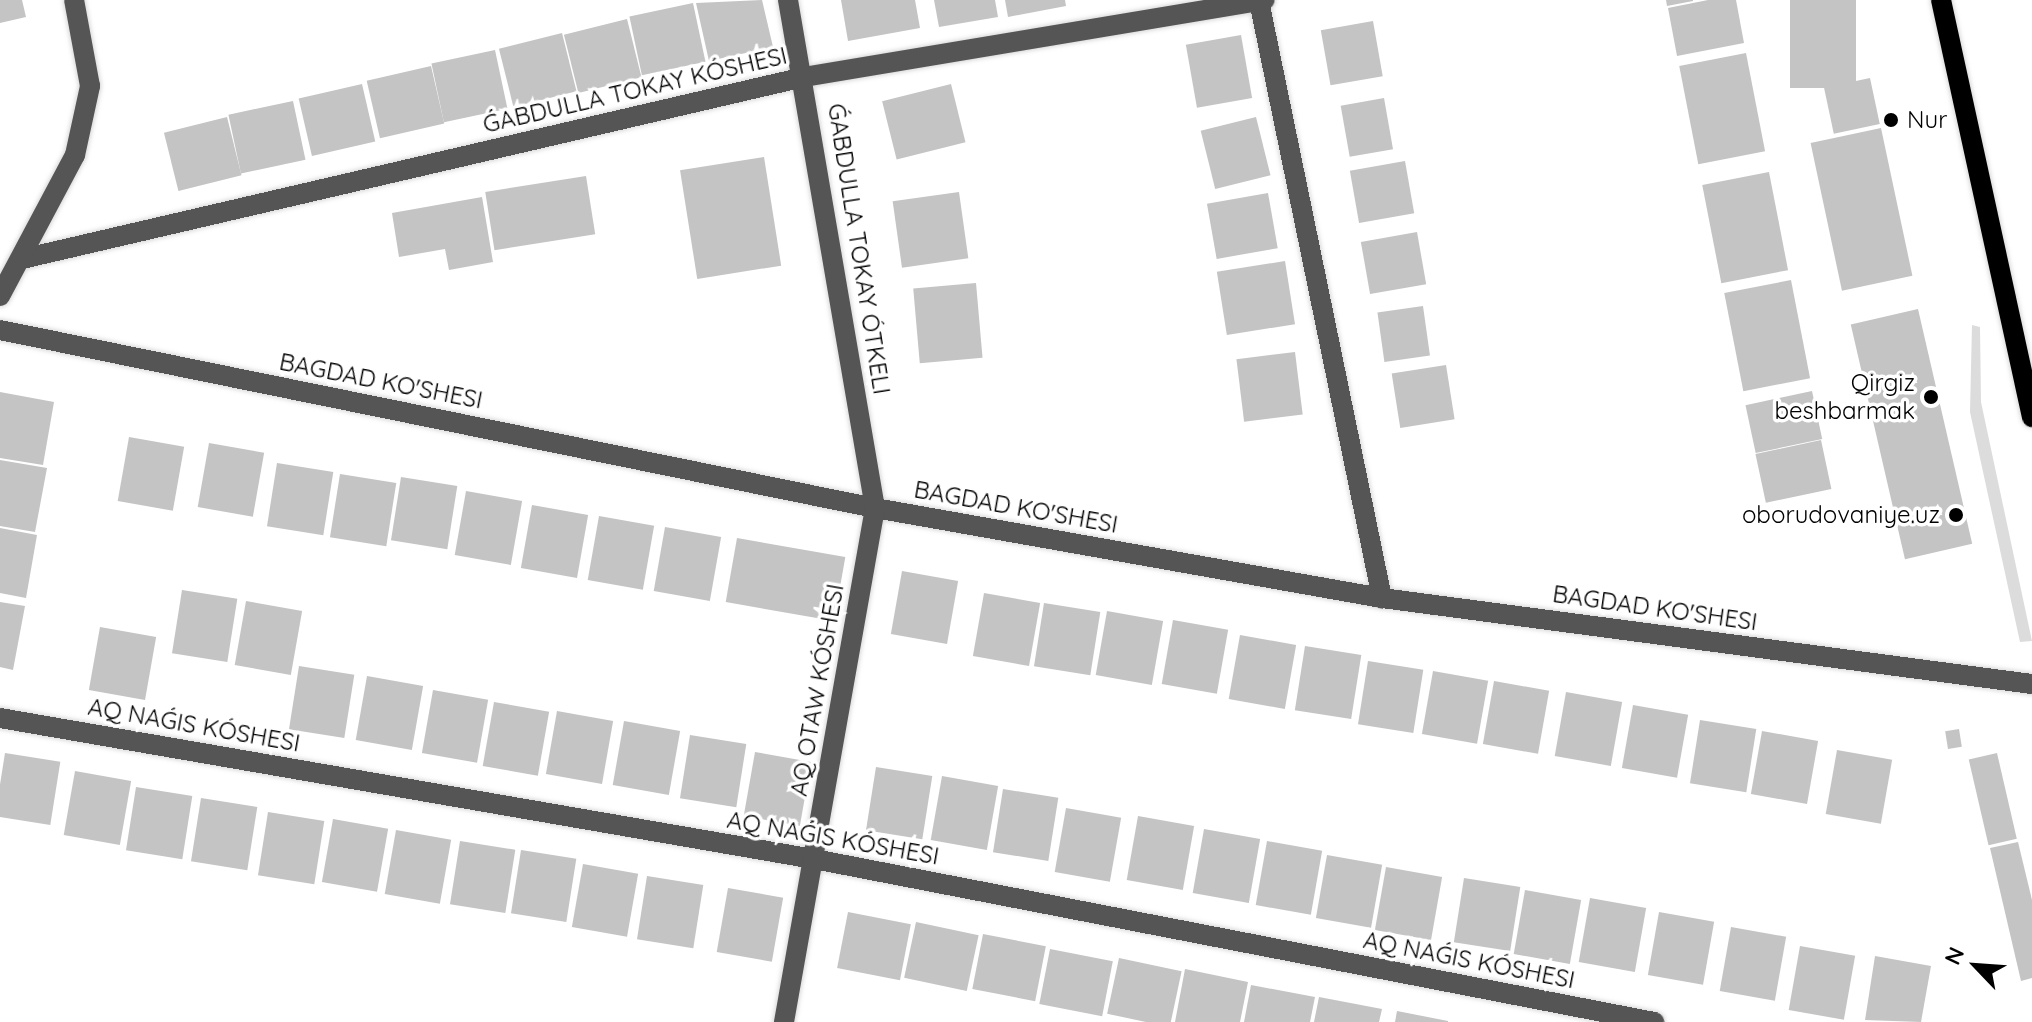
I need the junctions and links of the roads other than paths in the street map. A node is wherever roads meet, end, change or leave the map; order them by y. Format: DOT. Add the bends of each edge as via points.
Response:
graph roads {
  1 [pos="74,0"];
  2 [pos="788,0"];
  3 [pos="1941,0"];
  4 [pos="1262,1"];
  5 [pos="804,77"];
  6 [pos="22,259"];
  7 [pos="0,296"];
  8 [pos="0,330"];
  9 [pos="2032,417"];
  10 [pos="875,508"];
  11 [pos="1382,598"];
  12 [pos="2032,684"];
  13 [pos="0,718"];
  14 [pos="814,859"];
  15 [pos="784,1022"];
  16 [pos="1654,1022"];
  1 -- 6 [label="street" via="90,86 75,155"];
  2 -- 5 [label="street, ǴABDULLA TOKAY ÓTKELI"];
  3 -- 9 [label="main road"];
  4 -- 5 [label="street, ǴABDULLA TOKAY KÓSHESI"];
  4 -- 11 [label="street"];
  5 -- 6 [label="street, ǴABDULLA TOKAY KÓSHESI"];
  5 -- 10 [label="street, ǴABDULLA TOKAY ÓTKELI"];
  6 -- 7 [label="street"];
  8 -- 10 [label="street, BAGDAD KO'SHESI"];
  10 -- 11 [label="street, BAGDAD KO'SHESI"];
  10 -- 14 [label="street, AQ OTAW KÓSHESI"];
  11 -- 12 [label="street, BAGDAD KO'SHESI"];
  13 -- 14 [label="street"];
  14 -- 15 [label="street, AQ OTAW KÓSHESI"];
  14 -- 16 [label="street"];
}
